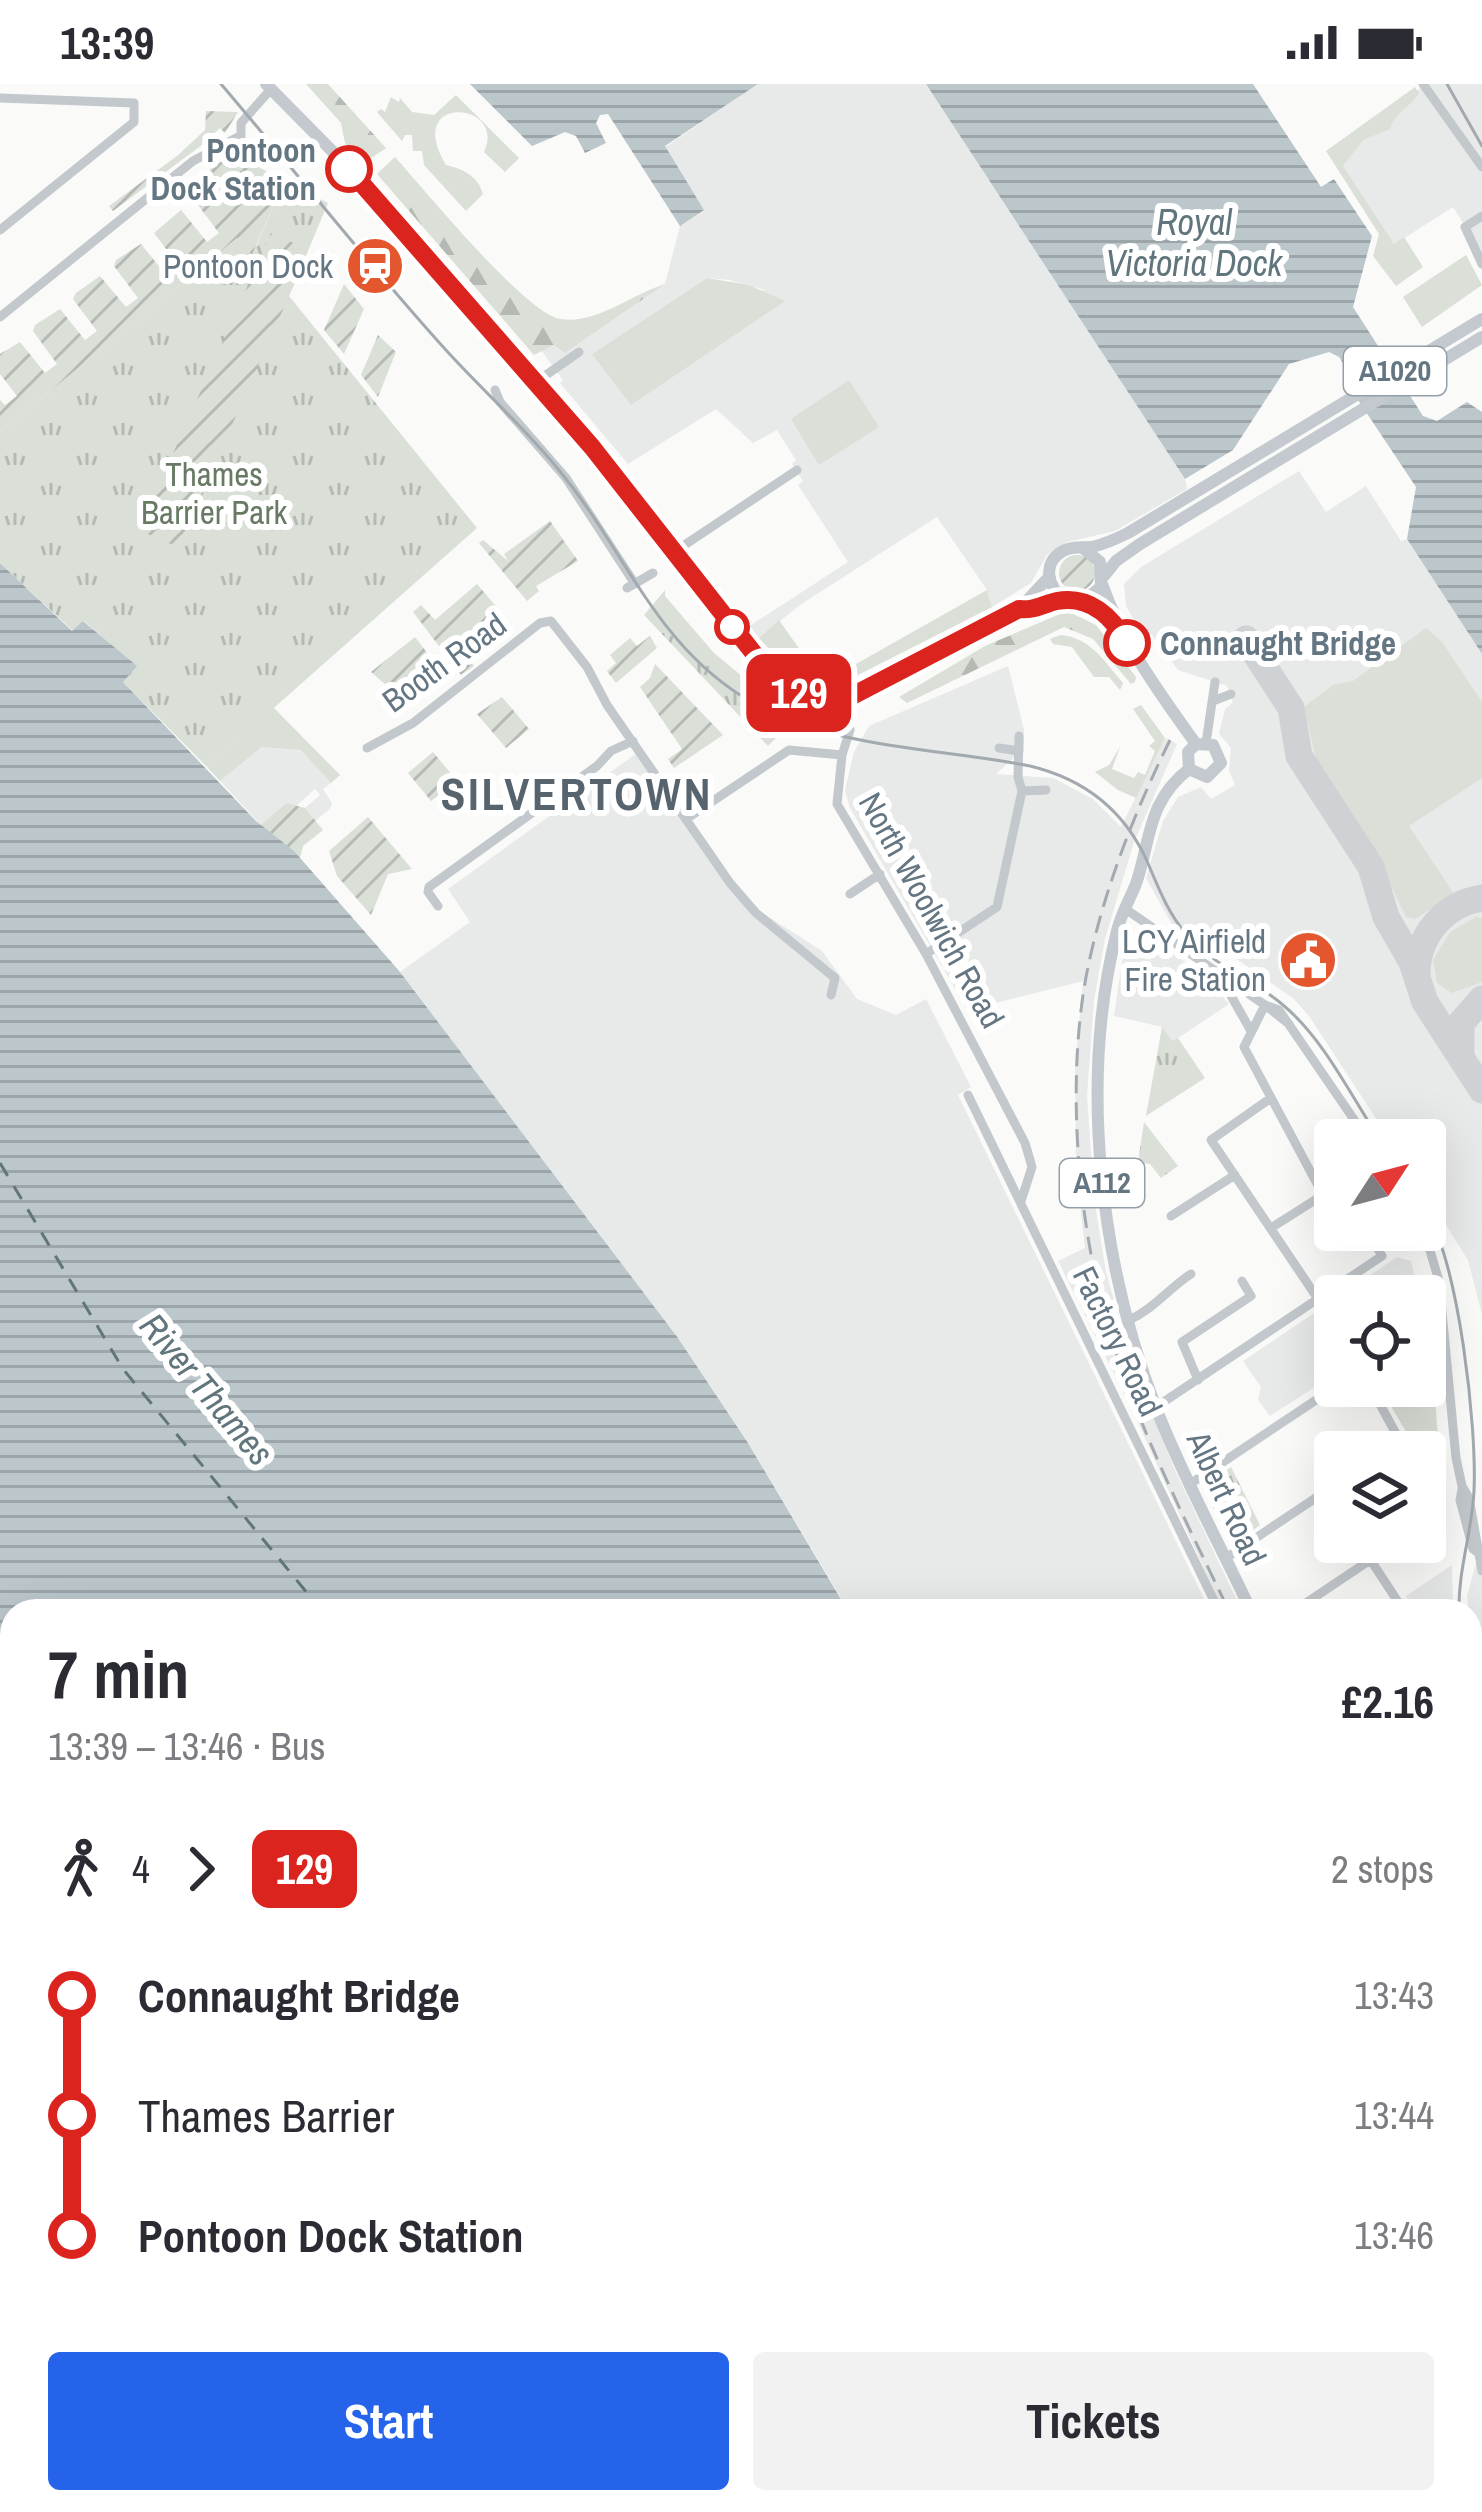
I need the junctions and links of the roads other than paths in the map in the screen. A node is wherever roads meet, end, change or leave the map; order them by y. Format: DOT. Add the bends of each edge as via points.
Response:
graph roads {
  1 [pos="1423,84"];
  2 [pos="78,85"];
  3 [pos="268,86"];
  4 [pos="0,98"];
  5 [pos="78,100"];
  6 [pos="1482,167"];
  7 [pos="1482,216"];
  8 [pos="0,230"];
  9 [pos="1482,264"];
  10 [pos="0,317"];
  11 [pos="1482,320"];
  12 [pos="1482,337"];
  13 [pos="579,352"];
  14 [pos="536,382"];
  15 [pos="495,390"];
  16 [pos="797,470"];
  17 [pos="1175,514"];
  18 [pos="1083,548"];
  19 [pos="674,552"];
  20 [pos="653,573"];
  21 [pos="1048,577"];
  22 [pos="1103,580"];
  23 [pos="1064,599"];
  24 [pos="1084,601"];
  25 [pos="1019,609"];
  26 [pos="1115,622"];
  27 [pos="1215,682"];
  28 [pos="1231,694"];
  29 [pos="845,698"];
  30 [pos="1213,699"];
  31 [pos="1019,736"];
  32 [pos="633,741"];
  33 [pos="1201,744"];
  34 [pos="367,748"];
  35 [pos="999,748"];
  36 [pos="1019,751"];
  37 [pos="842,755"];
  38 [pos="1189,769"];
  39 [pos="1022,790"];
  40 [pos="1046,790"];
  41 [pos="686,818"];
  42 [pos="880,874"];
  43 [pos="850,894"];
  44 [pos="438,906"];
  45 [pos="1124,908"];
  46 [pos="926,954"];
  47 [pos="1233,983"];
  48 [pos="831,995"];
  49 [pos="1265,1005"];
  50 [pos="1244,1014"];
  51 [pos="1258,1018"];
  52 [pos="1251,1030"];
  53 [pos="968,1095"];
  54 [pos="1271,1098"];
  55 [pos="1355,1119"];
  56 [pos="1235,1175"];
  57 [pos="1021,1201"];
  58 [pos="1171,1216"];
  59 [pos="1270,1228"];
  60 [pos="1379,1251"];
  61 [pos="1430,1251"];
  62 [pos="1191,1274"];
  63 [pos="1354,1275"];
  64 [pos="1242,1281"];
  65 [pos="1314,1293"];
  66 [pos="1314,1302"];
  67 [pos="1129,1319"];
  68 [pos="1178,1325"];
  69 [pos="1187,1339"];
  70 [pos="1198,1380"];
  71 [pos="1314,1401"];
  72 [pos="1156,1408"];
  73 [pos="1190,1484"];
  74 [pos="1314,1499"];
  75 [pos="1226,1558"];
  76 [pos="1364,1563"];
  77 [pos="1373,1563"];
  78 [pos="1482,1571"];
  79 [pos="1213,1599"];
  80 [pos="1245,1599"];
  81 [pos="1312,1599"];
  82 [pos="1396,1599"];
  1 -- 6 [label="street"];
  2 -- 5 [label="street"];
  3 -- 10 [label="street" via="242,121 239,141 193,161"];
  3 -- 14 [label="main road"];
  4 -- 5 [label="street"];
  5 -- 8 [label="street" via="134,103 134,122"];
  7 -- 9 [label="street" via="1465,227"];
  11 -- 17 [label="main road, A1020"];
  12 -- 17 [label="main road, A1020"];
  13 -- 14 [label="street"];
  14 -- 19 [label="main road"];
  15 -- 20 [label="street" via="566,478 631,586"];
  16 -- 19 [label="street"];
  17 -- 18 [label="main road, A1020"];
  17 -- 22 [label="main road, A1020"];
  18 -- 21 [label="main road, A1020" via="1064,550"];
  18 -- 22 [label="main road" via="1100,562"];
  19 -- 29 [label="main road" via="784,685 811,697"];
  21 -- 23 [label="main road"];
  21 -- 25 [label="main road, A1020"];
  22 -- 24 [label="main road, A1020"];
  22 -- 26 [label="main road"];
  23 -- 24 [label="main road, A1020"];
  23 -- 25 [label="main road, A1020"];
  24 -- 26 [label="main road"];
  25 -- 29 [label="main road, A1020"];
  26 -- 33 [label="main road"];
  27 -- 30 [label="street"];
  28 -- 30 [label="street"];
  29 -- 37 [label="street, North Woolwich Road" via="850,730"];
  30 -- 33 [label="street"];
  31 -- 36 [label="street"];
  32 -- 34 [label="street, Booth Road" via="546,620 413,723"];
  32 -- 41 [label="street"];
  32 -- 44 [label="street" via="429,887"];
  33 -- 38 [label="main road, A112" via="1188,752"];
  33 -- 38 [label="main road, A112" via="1218,750 1219,770 1200,777"];
  35 -- 36 [label="street"];
  36 -- 39 [label="street"];
  37 -- 41 [label="street" via="789,750"];
  37 -- 42 [label="street, North Woolwich Road" via="837,804"];
  38 -- 45 [label="main road, A112" via="1161,800"];
  39 -- 40 [label="street"];
  39 -- 46 [label="street" via="998,907"];
  41 -- 48 [label="street" via="756,913 835,978"];
  42 -- 43 [label="street"];
  42 -- 46 [label="street, North Woolwich Road"];
  45 -- 47 [label="street"];
  45 -- 67 [label="main road, A112" via="1100,1021 1097,1118"];
  46 -- 57 [label="street, North Woolwich Road" via="1030,1155"];
  47 -- 49 [label="street"];
  47 -- 50 [label="street"];
  49 -- 51 [label="street"];
  49 -- 55 [label="street" via="1279,1010"];
  50 -- 51 [label="street"];
  50 -- 52 [label="street"];
  51 -- 52 [label="street"];
  52 -- 54 [label="street" via="1244,1047"];
  53 -- 57 [label="street, Factory Road"];
  54 -- 56 [label="street" via="1211,1140"];
  54 -- 59 [label="street" via="1323,1195"];
  56 -- 58 [label="street"];
  56 -- 59 [label="street"];
  57 -- 79 [label="street, Factory Road"];
  59 -- 65 [label="street"];
  60 -- 63 [label="street"];
  61 -- 78 [label="street" via="1454,1441"];
  62 -- 67 [label="street"];
  64 -- 69 [label="street" via="1251,1296"];
  66 -- 70 [label="street"];
  67 -- 72 [label="main road, A112"];
  68 -- 69 [label="street"];
  69 -- 70 [label="street"];
  70 -- 72 [label="street"];
  71 -- 73 [label="street"];
  72 -- 73 [label="main road, Albert Road / A112"];
  73 -- 75 [label="main road, Albert Road / A112"];
  74 -- 75 [label="street"];
  75 -- 80 [label="main road, Albert Road / A112"];
  76 -- 81 [label="street"];
  77 -- 82 [label="street"];
}
